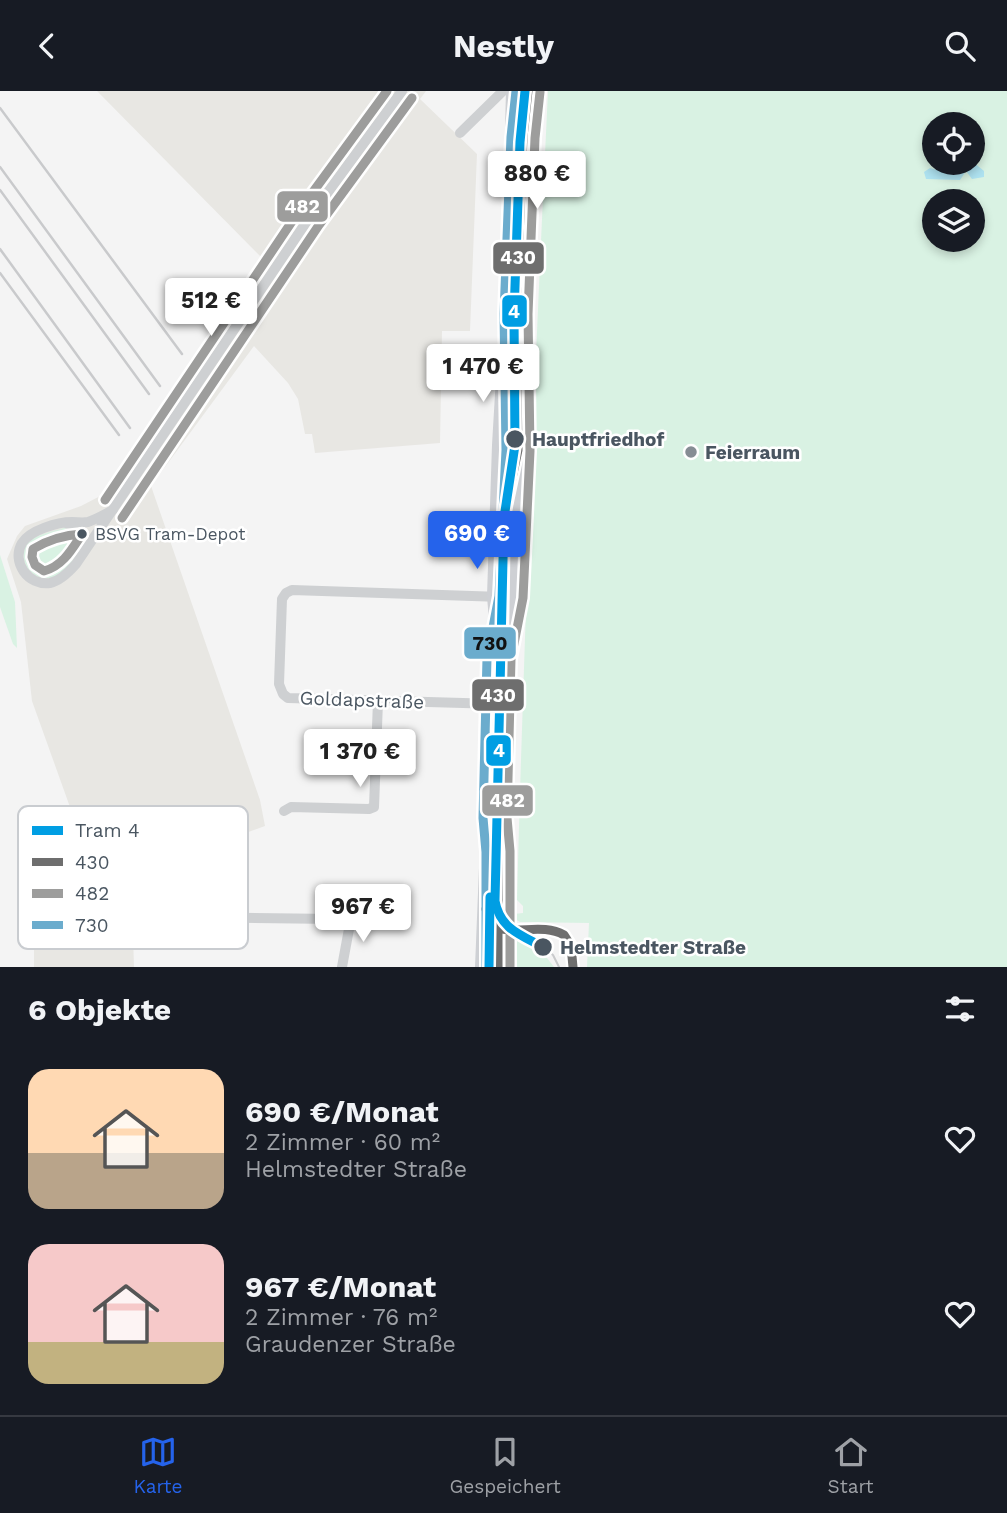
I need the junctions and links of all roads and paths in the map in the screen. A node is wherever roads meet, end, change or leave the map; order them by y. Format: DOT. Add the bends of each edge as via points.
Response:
graph roads {
  1 [pos="402,91"];
  2 [pos="503,91"];
  3 [pos="513,91"];
  4 [pos="528,91"];
  5 [pos="460,134"];
  6 [pos="498,483"];
  7 [pos="516,484"];
  8 [pos="113,510"];
  9 [pos="61,524"];
  10 [pos="82,556"];
  11 [pos="494,596"];
  12 [pos="511,597"];
  13 [pos="499,658"];
  14 [pos="378,701"];
  15 [pos="498,704"];
  16 [pos="284,811"];
  17 [pos="495,818"];
  18 [pos="248,918"];
  19 [pos="342,967"];
  20 [pos="482,967"];
  21 [pos="498,967"];
  1 -- 8 [label="street" via="309,218"];
  2 -- 5 [label="street"];
  3 -- 6 [label="main road"];
  4 -- 7 [label="main road" via="516,301"];
  6 -- 7 [label="main road"];
  6 -- 11 [label="main road"];
  7 -- 12 [label="main road"];
  8 -- 9 [label="street" via="89,521"];
  8 -- 10 [label="street"];
  9 -- 10 [label="street" via="73,526 82,535"];
  9 -- 10 [label="street" via="23,541 19,557 24,573 37,582 52,582"];
  11 -- 12 [label="street"];
  11 -- 13 [label="main road"];
  11 -- 14 [label="street, Goldapstraße" via="286,593 282,599 279,684 283,694 288,698"];
  12 -- 13 [label="main road"];
  13 -- 15 [label="main road"];
  14 -- 15 [label="street, Goldapstraße"];
  14 -- 16 [label="street" via="374,807 291,807"];
  15 -- 17 [label="main road"];
  17 -- 20 [label="main road" via="484,885"];
  17 -- 21 [label="main road"];
  18 -- 19 [label="street" via="347,923"];
}
